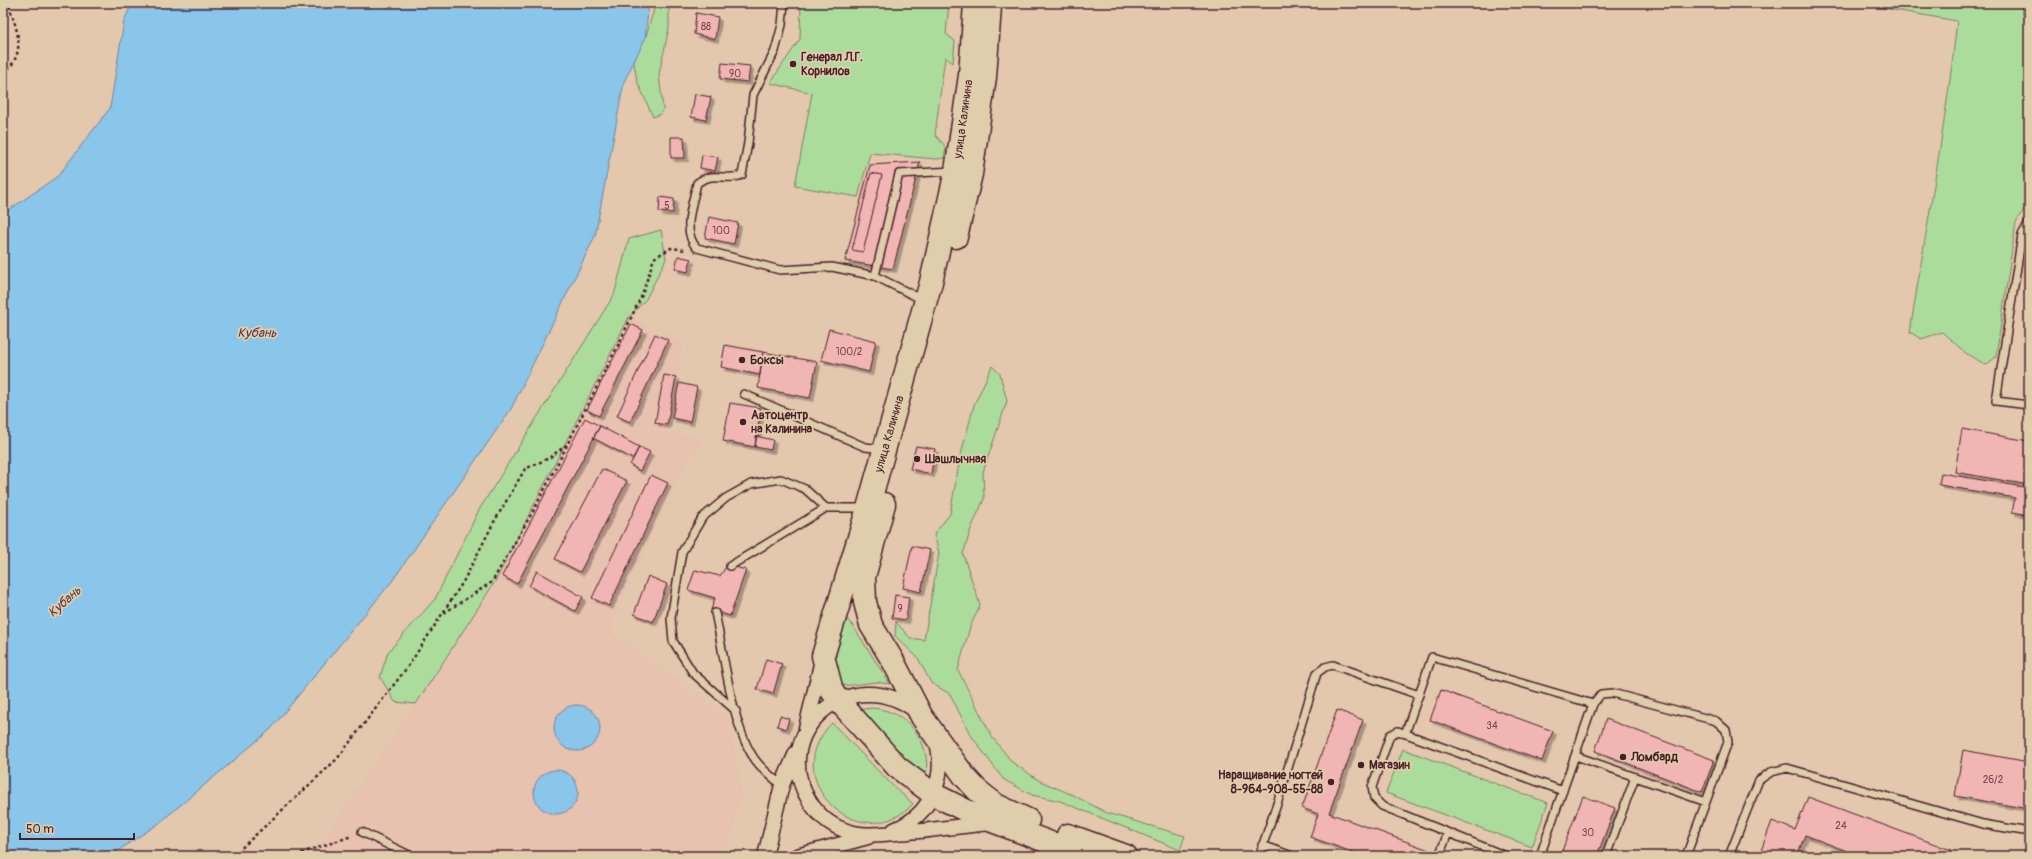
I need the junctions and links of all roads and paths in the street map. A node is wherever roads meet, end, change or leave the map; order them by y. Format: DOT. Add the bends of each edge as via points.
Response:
graph roads {
  1 [pos="8,3"];
  2 [pos="784,3"];
  3 [pos="975,3"];
  4 [pos="990,3"];
  5 [pos="2027,3"];
  6 [pos="2029,12"];
  7 [pos="3,74"];
  8 [pos="956,171"];
  9 [pos="2029,222"];
  10 [pos="691,251"];
  11 [pos="875,276"];
  12 [pos="926,301"];
  13 [pos="744,394"];
  14 [pos="2029,405"];
  15 [pos="569,443"];
  16 [pos="884,449"];
  17 [pos="826,508"];
  18 [pos="868,508"];
  19 [pos="730,566"];
  20 [pos="715,613"];
  21 [pos="442,614"];
  22 [pos="823,656"];
  23 [pos="1419,695"];
  24 [pos="838,700"];
  25 [pos="1593,704"];
  26 [pos="736,710"];
  27 [pos="928,725"];
  28 [pos="1405,734"];
  29 [pos="803,738"];
  30 [pos="1576,756"];
  31 [pos="1635,777"];
  32 [pos="782,785"];
  33 [pos="1563,791"];
  34 [pos="933,794"];
  35 [pos="1706,802"];
  36 [pos="995,822"];
  37 [pos="1028,827"];
  38 [pos="362,832"];
  39 [pos="2029,832"];
  40 [pos="1448,833"];
  41 [pos="880,834"];
  42 [pos="1262,845"];
  43 [pos="240,851"];
  44 [pos="233,856"];
  45 [pos="250,856"];
  46 [pos="296,856"];
  47 [pos="411,856"];
  48 [pos="764,856"];
  49 [pos="797,856"];
  50 [pos="1086,856"];
  51 [pos="1126,856"];
  52 [pos="1259,856"];
  53 [pos="1292,856"];
  54 [pos="1440,856"];
  55 [pos="1506,856"];
  56 [pos="1540,856"];
  57 [pos="1606,856"];
  58 [pos="1686,856"];
  59 [pos="1729,856"];
  1 -- 7 [label="path" via="19,34 17,57"];
  2 -- 11 [label="lane" via="782,25 775,51 753,95 742,175 736,178 710,176 697,183 688,231 691,242 696,248 780,270 832,267"];
  3 -- 8 [label="highway, улица Калинина" via="970,75"];
  4 -- 27 [label="highway, улица Калинина" via="985,77 971,174 945,285 864,577 865,602 871,625"];
  5 -- 6 [label="lane"];
  8 -- 11 [label="lane" via="899,174"];
  8 -- 12 [label="highway, улица Калинина"];
  9 -- 14 [label="lane" via="2022,235 1996,401"];
  10 -- 15 [label="path" via="671,248 654,258 642,295"];
  11 -- 12 [label="lane"];
  12 -- 16 [label="highway, улица Калинина"];
  13 -- 16 [label="lane" via="865,447"];
  15 -- 21 [label="path" via="492,582"];
  15 -- 21 [label="path" via="549,458 525,469 463,582"];
  16 -- 18 [label="highway, улица Калинина"];
  17 -- 18 [label="lane"];
  17 -- 19 [label="lane"];
  17 -- 26 [label="lane" via="805,489 781,480 751,484 726,498 702,518 682,552 671,618 673,641 693,673"];
  18 -- 22 [label="highway, улица Калинина"];
  20 -- 26 [label="lane"];
  21 -- 43 [label="path" via="409,665 337,759"];
  22 -- 24 [label="highway" via="830,685"];
  22 -- 29 [label="street, улица Калинина"];
  23 -- 25 [label="lane" via="1432,657"];
  23 -- 28 [label="lane"];
  23 -- 42 [label="lane" via="1333,665 1317,673 1278,804"];
  24 -- 27 [label="street" via="858,694 886,695 906,703"];
  24 -- 29 [label="street" via="817,716"];
  24 -- 34 [label="highway" via="897,767"];
  25 -- 30 [label="lane"];
  25 -- 35 [label="lane" via="1601,694 1612,693 1716,721 1726,730 1728,742"];
  26 -- 32 [label="lane" via="751,754 761,767"];
  27 -- 34 [label="street" via="940,760 938,781"];
  27 -- 37 [label="highway, улица Калинина" via="977,790"];
  28 -- 33 [label="lane"];
  28 -- 40 [label="lane" via="1398,731 1390,735 1372,787 1374,798 1382,806"];
  29 -- 32 [label="street, улица Калинина"];
  29 -- 41 [label="street" via="799,776 805,794 816,810 830,823 842,829 860,834"];
  30 -- 31 [label="lane"];
  30 -- 33 [label="lane"];
  31 -- 35 [label="lane"];
  31 -- 57 [label="lane"];
  32 -- 48 [label="street, улица Калинина"];
  33 -- 56 [label="lane"];
  34 -- 36 [label="highway"];
  34 -- 41 [label="street" via="925,808 914,819 901,827"];
  35 -- 58 [label="lane"];
  36 -- 37 [label="highway"];
  36 -- 41 [label="street"];
  37 -- 50 [label="highway"];
  37 -- 51 [label="highway"];
  38 -- 46 [label="path"];
  38 -- 47 [label="lane"];
  39 -- 59 [label="lane" via="1983,824 1787,768 1771,772 1759,780"];
  40 -- 54 [label="lane"];
  40 -- 55 [label="lane"];
  41 -- 49 [label="street"];
  42 -- 52 [label="lane"];
  42 -- 53 [label="lane"];
  43 -- 44 [label="path"];
  43 -- 45 [label="path"];
}
